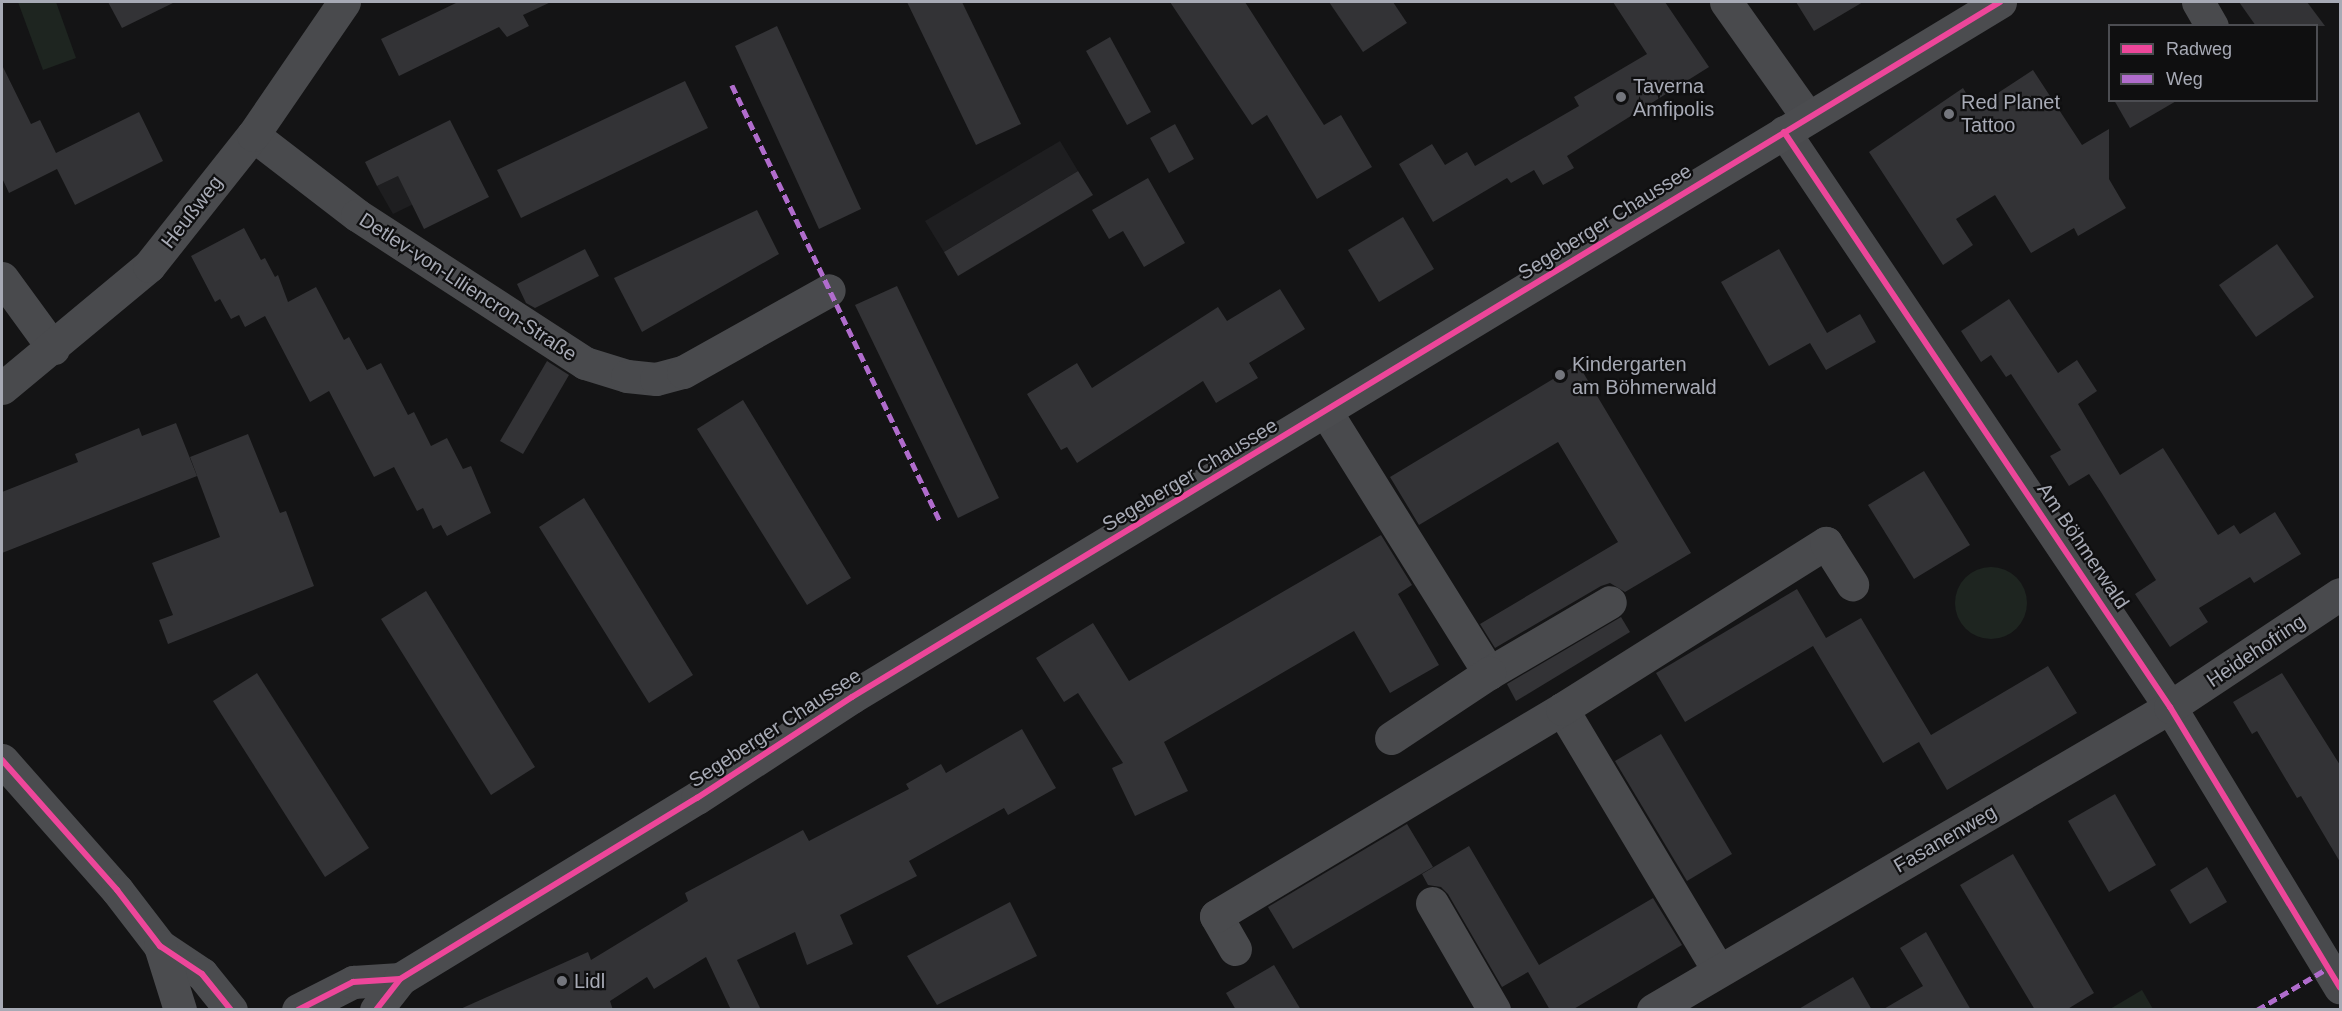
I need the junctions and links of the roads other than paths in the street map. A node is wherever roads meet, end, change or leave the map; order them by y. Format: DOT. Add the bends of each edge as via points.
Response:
graph roads {
  1 [pos="344,2"];
  2 [pos="1726,2"];
  3 [pos="2000,2"];
  4 [pos="2198,2"];
  5 [pos="2211,24"];
  6 [pos="1796,125"];
  7 [pos="253,135"];
  8 [pos="2,278"];
  9 [pos="829,290"];
  10 [pos="54,348"];
  11 [pos="2,388"];
  12 [pos="1326,412"];
  13 [pos="1852,584"];
  14 [pos="2340,594"];
  15 [pos="1610,602"];
  16 [pos="1490,673"];
  17 [pos="2170,707"];
  18 [pos="1562,710"];
  19 [pos="1390,738"];
  20 [pos="2,760"];
  21 [pos="1432,903"];
  22 [pos="160,946"];
  23 [pos="1235,949"];
  24 [pos="1719,971"];
  25 [pos="399,979"];
  26 [pos="2339,982"];
  27 [pos="180,1010"];
  28 [pos="231,1010"];
  29 [pos="298,1010"];
  30 [pos="376,1010"];
  31 [pos="1494,1010"];
  32 [pos="1653,1010"];
  1 -- 7 [label="street, Heußweg"];
  2 -- 6 [label="street, Am Böhmerwald"];
  3 -- 6 [label="main road, Segeberger Chaussee"];
  4 -- 5 [label="street"];
  6 -- 12 [label="main road, Segeberger Chaussee"];
  6 -- 17 [label="street, Am Böhmerwald"];
  7 -- 9 [label="street, Detlev-von-Liliencron-Straße" via="357,215 585,363 627,376 656,380 683,372"];
  7 -- 10 [label="street, Heußweg" via="149,266"];
  8 -- 10 [label="street"];
  10 -- 11 [label="street, Heußweg"];
  12 -- 16 [label="street"];
  12 -- 25 [label="main road, Segeberger Chaussee" via="852,697 697,798"];
  13 -- 18 [label="street" via="1826,543"];
  14 -- 17 [label="street, Heidehofring"];
  15 -- 16 [label="street"];
  16 -- 19 [label="street"];
  17 -- 24 [label="street, Fasanenweg"];
  17 -- 26 [label="street, Am Böhmerwald"];
  18 -- 23 [label="street" via="1216,916"];
  18 -- 24 [label="street"];
  20 -- 22 [label="main road" via="104,874"];
  21 -- 31 [label="street"];
  22 -- 27 [label="main road"];
  22 -- 28 [label="main road" via="202,974"];
  24 -- 32 [label="street, Fasanenweg"];
  25 -- 29 [label="main road, Segeberger Chaussee" via="352,982"];
  25 -- 30 [label="main road, Segeberger Chaussee"];
}
